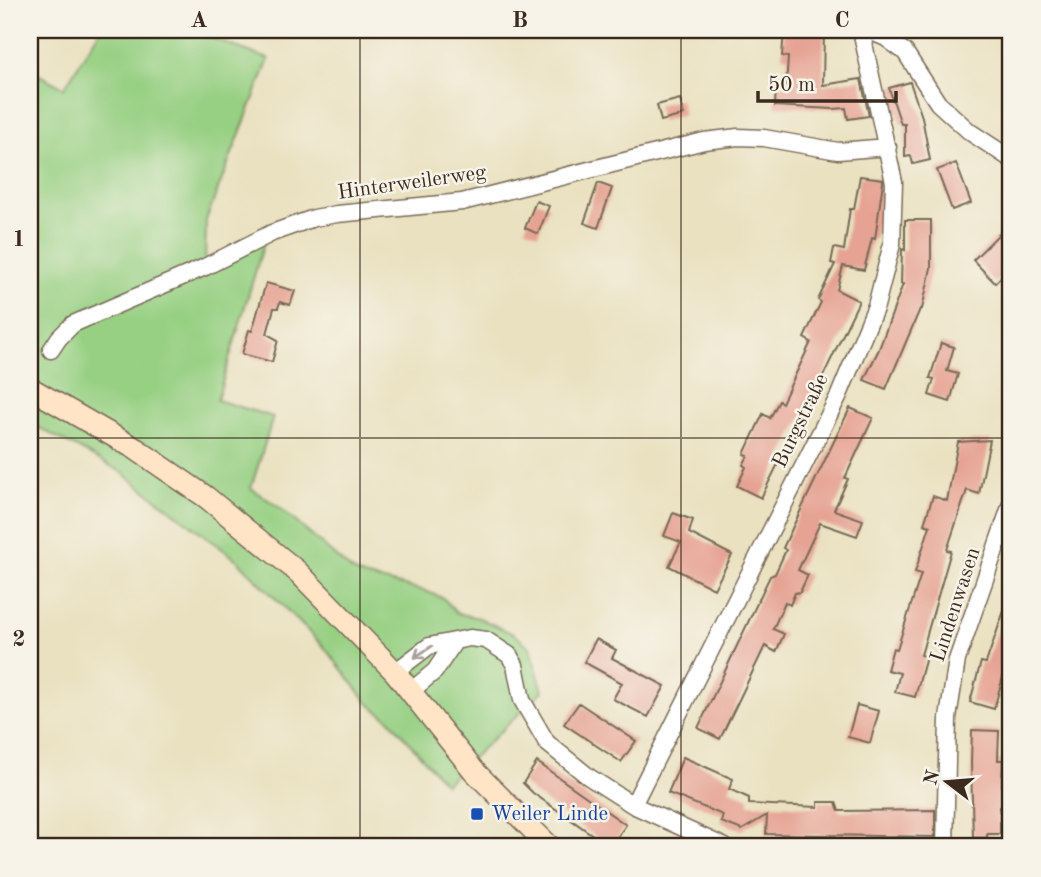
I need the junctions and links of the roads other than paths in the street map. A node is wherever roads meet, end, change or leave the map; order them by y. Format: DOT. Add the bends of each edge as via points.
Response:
graph roads {
  1 [pos="861,30"];
  2 [pos="867,30"];
  3 [pos="888,147"];
  4 [pos="1011,159"];
  5 [pos="51,350"];
  6 [pos="30,388"];
  7 [pos="1011,504"];
  8 [pos="455,641"];
  9 [pos="395,672"];
  10 [pos="411,691"];
  11 [pos="633,804"];
  12 [pos="550,847"];
  13 [pos="725,847"];
  14 [pos="945,847"];
  1 -- 3 [label="street, Burgstraße"];
  2 -- 4 [label="street" via="905,52 938,103 970,132"];
  3 -- 5 [label="street, Hinterweilerweg" via="838,152 738,136 462,202 314,218 73,324"];
  3 -- 11 [label="street, Burgstraße" via="894,181 892,244 876,306 839,395"];
  6 -- 9 [label="main road" via="136,449 206,497 299,572"];
  7 -- 14 [label="street, Lindenwasen" via="957,660 948,718"];
  8 -- 9 [label="street, one-way" via="429,646"];
  8 -- 10 [label="street" via="435,671"];
  8 -- 11 [label="street" via="486,640 509,655 522,701 547,743"];
  9 -- 10 [label="main road"];
  10 -- 12 [label="main road" via="474,771"];
  11 -- 13 [label="street"];
}
